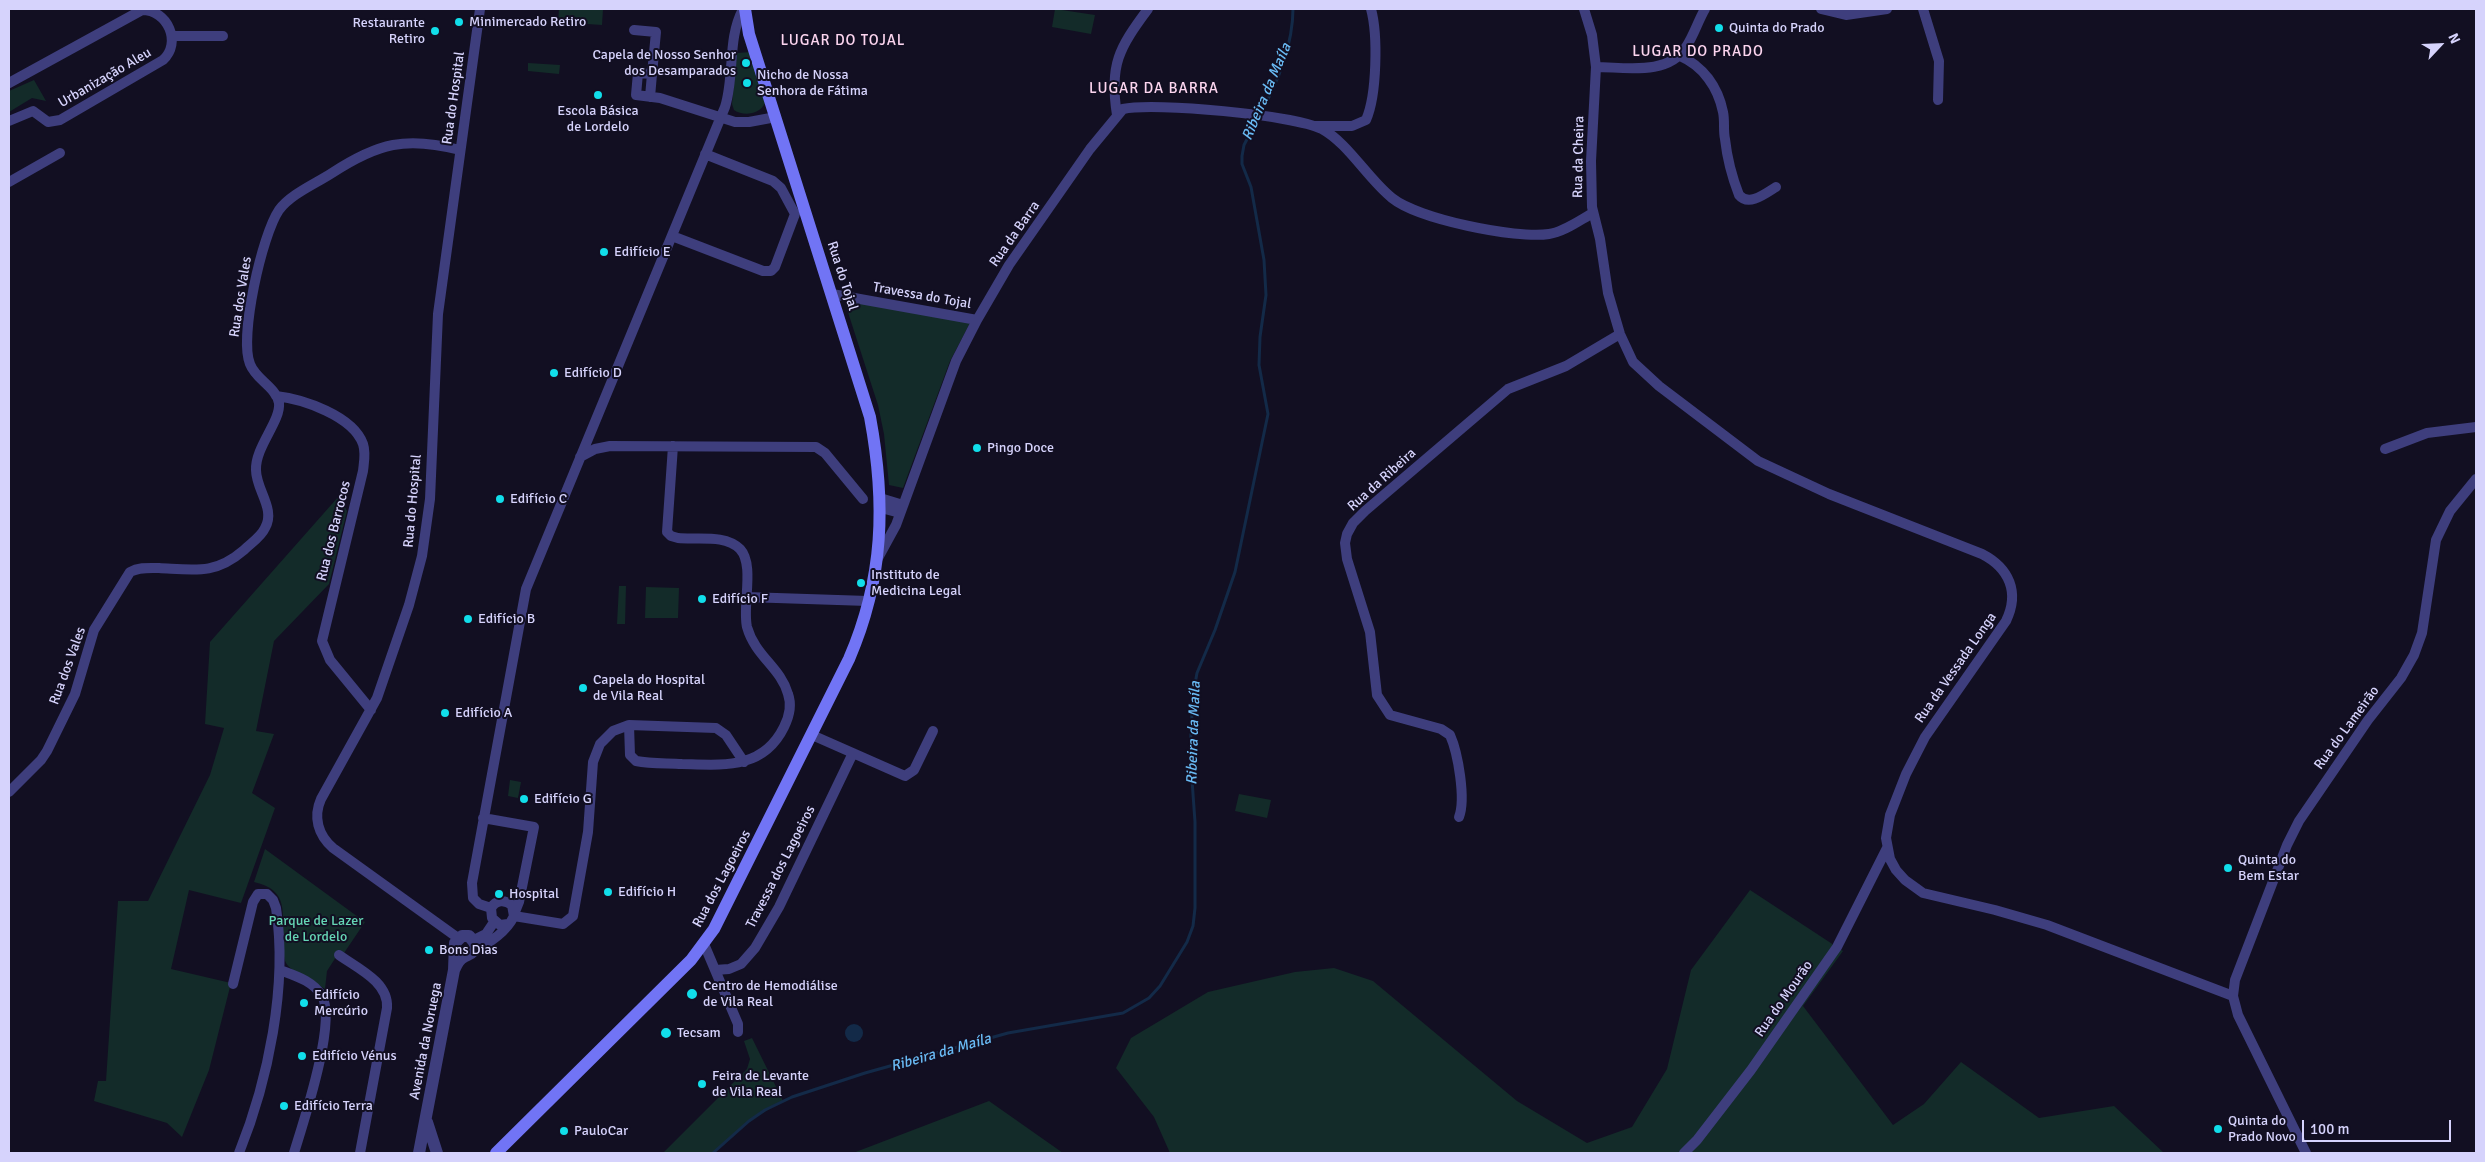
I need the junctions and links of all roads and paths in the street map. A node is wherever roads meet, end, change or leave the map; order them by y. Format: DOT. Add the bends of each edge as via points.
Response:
graph roads {
  1 [pos="480,9"];
  2 [pos="744,9"];
  3 [pos="1148,9"];
  4 [pos="1371,9"];
  5 [pos="1584,9"];
  6 [pos="1705,9"];
  7 [pos="1821,9"];
  8 [pos="1887,9"];
  9 [pos="1923,9"];
  10 [pos="634,30"];
  11 [pos="172,36"];
  12 [pos="223,36"];
  13 [pos="1680,56"];
  14 [pos="1596,67"];
  15 [pos="652,74"];
  16 [pos="9,83"];
  17 [pos="650,97"];
  18 [pos="1938,100"];
  19 [pos="1117,114"];
  20 [pos="776,117"];
  21 [pos="720,118"];
  22 [pos="9,121"];
  23 [pos="1314,126"];
  24 [pos="460,150"];
  25 [pos="60,153"];
  26 [pos="705,154"];
  27 [pos="9,182"];
  28 [pos="1776,187"];
  29 [pos="1593,212"];
  30 [pos="672,236"];
  31 [pos="832,294"];
  32 [pos="977,320"];
  33 [pos="1620,334"];
  34 [pos="276,396"];
  35 [pos="2476,426"];
  36 [pos="673,446"];
  37 [pos="2385,448"];
  38 [pos="580,457"];
  39 [pos="2476,479"];
  40 [pos="864,499"];
  41 [pos="880,503"];
  42 [pos="902,509"];
  43 [pos="878,558"];
  44 [pos="746,597"];
  45 [pos="868,601"];
  46 [pos="371,710"];
  47 [pos="630,725"];
  48 [pos="933,730"];
  49 [pos="812,735"];
  50 [pos="852,753"];
  51 [pos="744,762"];
  52 [pos="9,792"];
  53 [pos="1459,817"];
  54 [pos="484,818"];
  55 [pos="1887,848"];
  56 [pos="491,908"];
  57 [pos="512,917"];
  58 [pos="494,922"];
  59 [pos="704,944"];
  60 [pos="474,945"];
  61 [pos="459,948"];
  62 [pos="339,955"];
  63 [pos="280,970"];
  64 [pos="715,970"];
  65 [pos="233,984"];
  66 [pos="2233,996"];
  67 [pos="738,1032"];
  68 [pos="427,1117"];
  69 [pos="239,1153"];
  70 [pos="294,1153"];
  71 [pos="360,1153"];
  72 [pos="420,1153"];
  73 [pos="438,1153"];
  74 [pos="496,1153"];
  75 [pos="1684,1153"];
  76 [pos="2306,1153"];
  1 -- 24 [label="street, Rua do Hospital"];
  2 -- 20 [label="main road, Rua do Tojal"];
  2 -- 21 [label="street" via="735,30 729,93"];
  3 -- 19 [label="street" via="1125,41 1114,68"];
  4 -- 23 [label="street" via="1375,60 1366,120 1356,125"];
  5 -- 14 [label="street, Rua da Cheira" via="1592,35"];
  6 -- 13 [label="street"];
  7 -- 8 [label="street" via="1846,15"];
  9 -- 18 [label="street" via="1939,61"];
  10 -- 15 [label="street" via="656,32"];
  11 -- 12 [label="street"];
  11 -- 16 [label="street" via="159,14 142,10"];
  11 -- 22 [label="street, Urbanização Aleu" via="170,53 159,63 60,120 48,122 33,112"];
  13 -- 14 [label="street" via="1666,64 1649,67"];
  13 -- 28 [label="street" via="1700,68 1718,98 1723,112 1726,148 1739,195 1751,200"];
  14 -- 29 [label="street, Rua da Cheira" via="1591,161"];
  15 -- 17 [label="street"];
  15 -- 17 [label="street" via="638,72 636,95"];
  17 -- 21 [label="street"];
  19 -- 23 [label="street" via="1123,109 1193,108"];
  19 -- 32 [label="street, Rua da Barra" via="1009,265"];
  20 -- 21 [label="street" via="742,122"];
  20 -- 31 [label="main road, Rua do Tojal"];
  21 -- 26 [label="street"];
  23 -- 29 [label="street" via="1335,139 1387,194 1417,211 1483,229 1540,234 1555,232"];
  24 -- 34 [label="street, Rua dos Vales" via="422,142 386,146 350,162 290,200 279,211 257,272 247,350 255,374"];
  24 -- 46 [label="street, Rua do Hospital" via="438,314 427,527 412,595"];
  25 -- 27 [label="street"];
  26 -- 30 [label="street"];
  26 -- 30 [label="street" via="774,181 792,204 794,218 775,267 771,271 763,271"];
  29 -- 33 [label="street, Rua da Cheira" via="1608,293"];
  30 -- 38 [label="street"];
  31 -- 32 [label="street, Travessa do Tojal"];
  31 -- 41 [label="main road, Rua do Tojal" via="868,409 877,456"];
  32 -- 42 [label="street, Rua da Barra" via="956,361"];
  33 -- 53 [label="street, Rua da Ribeira" via="1566,366 1508,389 1365,511 1347,534 1348,559 1371,637 1377,695 1390,714 1441,729 1450,735 1459,772"];
  33 -- 55 [label="street, Rua da Vessada Longa" via="1631,358 1649,378 1752,458 1828,494 1982,554 2006,575 2012,594 2010,612 1914,756 1890,815"];
  34 -- 46 [label="street, Rua dos Barrocos" via="305,401 329,413 353,430 363,445 363,471 322,641 330,660"];
  34 -- 52 [label="street, Rua dos Vales" via="278,412 260,447 255,467 268,509 266,528 218,568 146,568 130,572 94,630 75,694 47,751"];
  35 -- 37 [label="street" via="2427,433"];
  36 -- 38 [label="street" via="606,446"];
  36 -- 40 [label="street" via="816,447 826,453"];
  36 -- 44 [label="street" via="667,532 675,538 721,540 737,547 747,564"];
  38 -- 54 [label="street" via="524,594"];
  39 -- 66 [label="street, Rua do Lameirão" via="2450,511 2436,540 2422,633 2414,656 2299,821 2235,980"];
  41 -- 42 [label="street"];
  41 -- 43 [label="main road, Rua do Tojal"];
  42 -- 43 [label="street, Rua da Barra"];
  43 -- 45 [label="main road, Rua dos Lagoeiros"];
  44 -- 45 [label="street"];
  44 -- 51 [label="street" via="746,619 751,639 784,684 790,706 786,723 776,740"];
  45 -- 49 [label="main road, Rua dos Lagoeiros" via="852,650"];
  46 -- 61 [label="street, Rua do Hospital" via="319,803 320,831 333,848"];
  47 -- 51 [label="street" via="719,728"];
  47 -- 51 [label="street" via="630,754 636,761 729,765"];
  47 -- 57 [label="street" via="606,736 594,757 588,832 573,916 563,924"];
  48 -- 50 [label="street" via="914,770 907,776"];
  49 -- 50 [label="street"];
  49 -- 59 [label="main road, Rua dos Lagoeiros" via="727,908"];
  50 -- 64 [label="street, Travessa dos Lagoeiros" via="760,940 741,964"];
  54 -- 56 [label="street" via="471,894 475,902"];
  54 -- 57 [label="street" via="534,827 519,902"];
  55 -- 66 [label="street, Rua da Vessada Longa" via="1896,870 1923,893 2047,925"];
  55 -- 75 [label="street, Rua do Mourão" via="1837,947 1752,1070"];
  56 -- 57 [label="street" via="497,902 512,904"];
  56 -- 58 [label="street"];
  57 -- 58 [label="street" via="500,925"];
  57 -- 60 [label="street" via="490,942"];
  58 -- 60 [label="street"];
  59 -- 64 [label="street"];
  59 -- 74 [label="main road, Rua dos Lagoeiros"];
  60 -- 61 [label="street" via="470,955"];
  60 -- 61 [label="street" via="465,936"];
  61 -- 68 [label="street, Avenida da Noruega"];
  62 -- 71 [label="street" via="381,986 387,995"];
  63 -- 65 [label="street" via="276,905 269,895 260,893 252,904"];
  63 -- 69 [label="street" via="262,1082"];
  63 -- 70 [label="street" via="313,985 323,997 326,1009 314,1086"];
  64 -- 67 [label="street" via="738,1024"];
  66 -- 76 [label="street" via="2240,1021"];
  68 -- 72 [label="street, Avenida da Noruega"];
  68 -- 73 [label="street, Avenida da Noruega" via="429,1133"];
}
